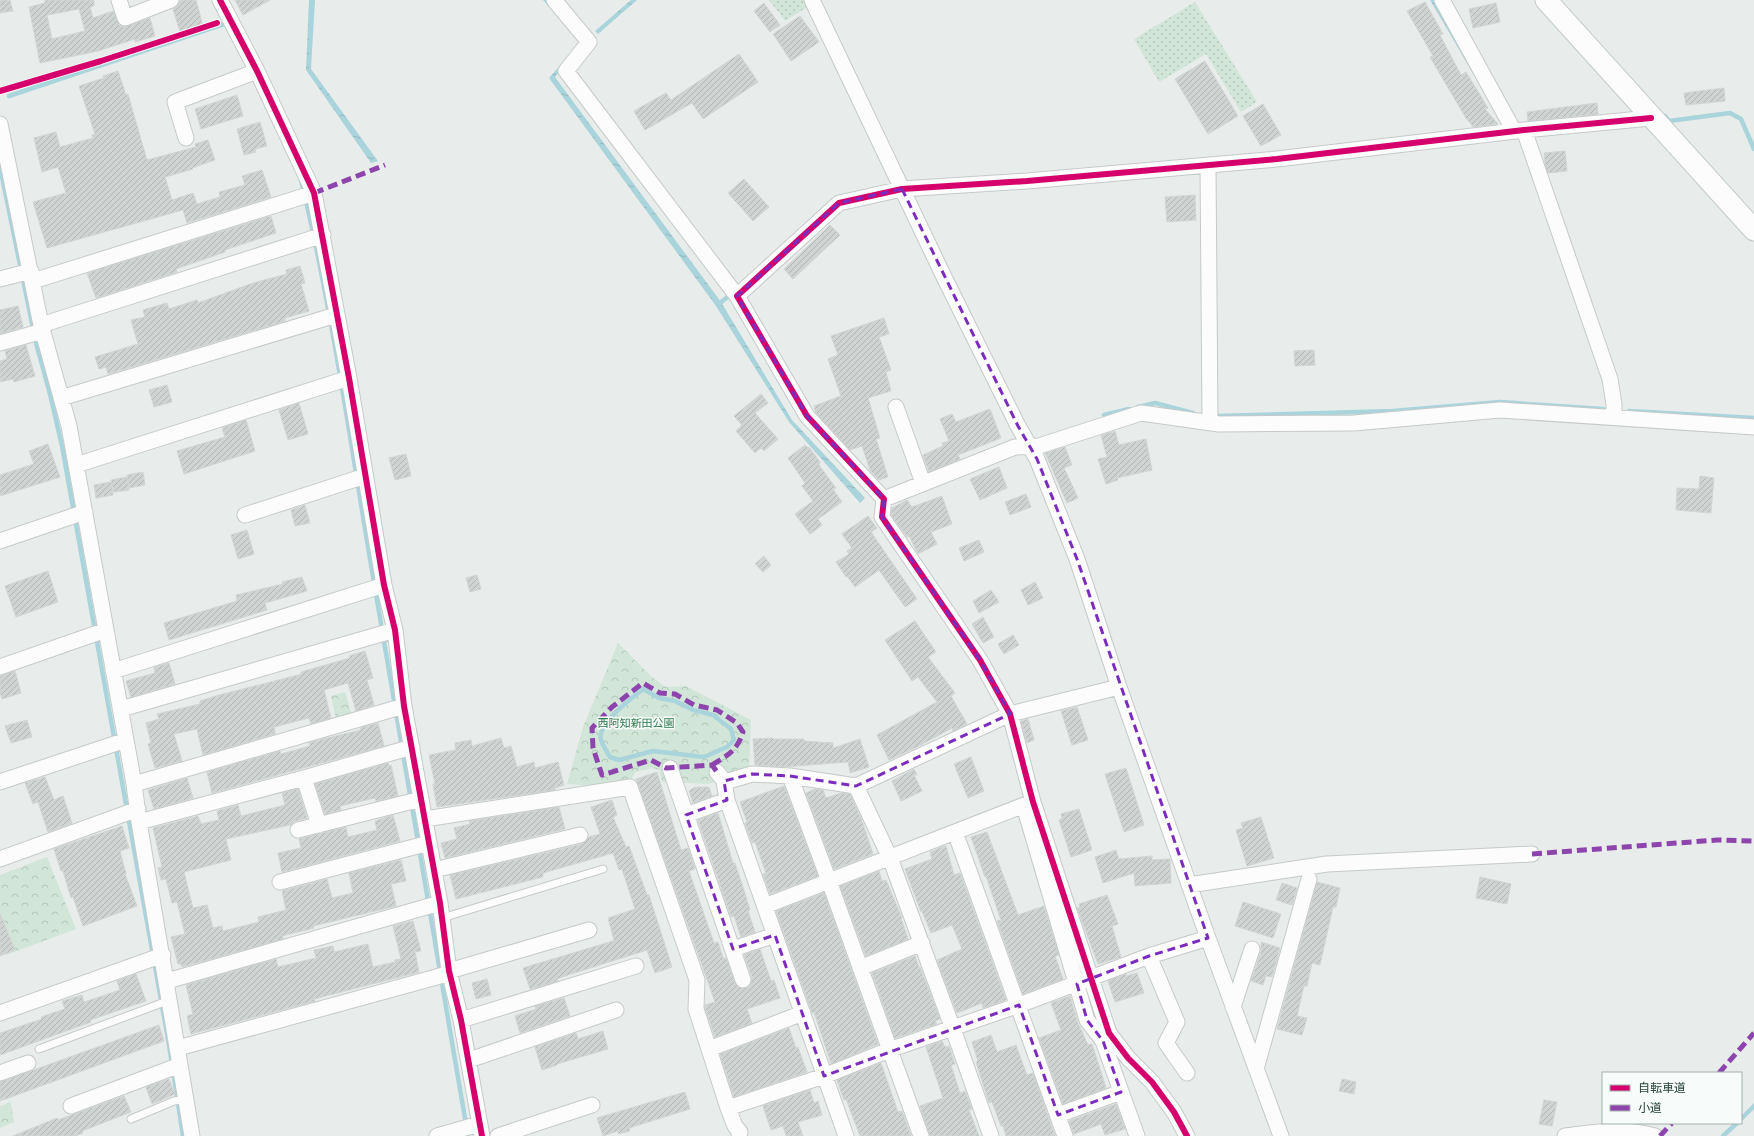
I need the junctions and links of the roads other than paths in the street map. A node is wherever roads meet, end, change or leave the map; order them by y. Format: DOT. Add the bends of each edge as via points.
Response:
graph roads {
  1 [pos="119,0"];
  2 [pos="171,0"];
  3 [pos="220,0"];
  4 [pos="554,0"];
  5 [pos="812,0"];
  6 [pos="1442,0"];
  7 [pos="1546,0"];
  8 [pos="252,73"];
  9 [pos="1651,118"];
  10 [pos="0,124"];
  11 [pos="1519,131"];
  12 [pos="186,138"];
  13 [pos="1208,166"];
  14 [pos="902,189"];
  15 [pos="313,193"];
  16 [pos="1754,230"];
  17 [pos="322,235"];
  18 [pos="27,275"];
  19 [pos="0,279"];
  20 [pos="737,296"];
  21 [pos="336,315"];
  22 [pos="38,331"];
  23 [pos="0,343"];
  24 [pos="348,378"];
  25 [pos="61,398"];
  26 [pos="896,406"];
  27 [pos="1614,417"];
  28 [pos="1210,423"];
  29 [pos="1754,427"];
  30 [pos="1029,446"];
  31 [pos="76,465"];
  32 [pos="365,476"];
  33 [pos="922,483"];
  34 [pos="884,499"];
  35 [pos="79,514"];
  36 [pos="245,515"];
  37 [pos="0,541"];
  38 [pos="384,584"];
  39 [pos="394,630"];
  40 [pos="99,632"];
  41 [pos="0,667"];
  42 [pos="113,671"];
  43 [pos="1120,687"];
  44 [pos="404,706"];
  45 [pos="121,709"];
  46 [pos="1010,714"];
  47 [pos="119,742"];
  48 [pos="412,747"];
  49 [pos="670,768"];
  50 [pos="790,776"];
  51 [pos="304,778"];
  52 [pos="0,782"];
  53 [pos="134,784"];
  54 [pos="856,786"];
  55 [pos="420,799"];
  56 [pos="727,800"];
  57 [pos="1028,804"];
  58 [pos="133,814"];
  59 [pos="686,815"];
  60 [pos="425,819"];
  61 [pos="319,825"];
  62 [pos="298,830"];
  63 [pos="955,832"];
  64 [pos="580,835"];
  65 [pos="429,843"];
  66 [pos="1532,854"];
  67 [pos="0,858"];
  68 [pos="890,858"];
  69 [pos="603,869"];
  70 [pos="434,870"];
  71 [pos="1309,879"];
  72 [pos="829,881"];
  73 [pos="280,882"];
  74 [pos="1189,886"];
  75 [pos="440,903"];
  76 [pos="765,906"];
  77 [pos="442,918"];
  78 [pos="589,930"];
  79 [pos="775,935"];
  80 [pos="1208,938"];
  81 [pos="922,943"];
  82 [pos="732,949"];
  83 [pos="1252,949"];
  84 [pos="1149,956"];
  85 [pos="156,957"];
  86 [pos="636,966"];
  87 [pos="860,968"];
  88 [pos="442,975"];
  89 [pos="1092,978"];
  90 [pos="743,980"];
  91 [pos="167,981"];
  92 [pos="1077,984"];
  93 [pos="164,1003"];
  94 [pos="1019,1005"];
  95 [pos="1233,1006"];
  96 [pos="616,1010"];
  97 [pos="0,1013"];
  98 [pos="803,1013"];
  99 [pos="461,1020"];
  100 [pos="954,1029"];
  101 [pos="178,1048"];
  102 [pos="39,1049"];
  103 [pos="709,1049"];
  104 [pos="889,1050"];
  105 [pos="469,1060"];
  106 [pos="28,1062"];
  107 [pos="175,1067"];
  108 [pos="1256,1068"];
  109 [pos="0,1073"];
  110 [pos="1187,1073"];
  111 [pos="824,1076"];
  112 [pos="1121,1092"];
  113 [pos="180,1100"];
  114 [pos="592,1105"];
  115 [pos="71,1106"];
  116 [pos="728,1108"];
  117 [pos="1058,1115"];
  118 [pos="131,1119"];
  119 [pos="480,1128"];
  120 [pos="192,1136"];
  121 [pos="438,1136"];
  122 [pos="498,1136"];
  123 [pos="739,1136"];
  124 [pos="846,1136"];
  125 [pos="921,1136"];
  126 [pos="991,1136"];
  127 [pos="1065,1136"];
  128 [pos="1137,1136"];
  129 [pos="1187,1136"];
  130 [pos="1281,1136"];
  131 [pos="1565,1136"];
  132 [pos="1655,1136"];
  1 -- 2 [label="street" via="125,18"];
  3 -- 8 [label="street"];
  4 -- 20 [label="street" via="589,42 566,71"];
  5 -- 14 [label="street"];
  6 -- 11 [label="street"];
  7 -- 9 [label="street"];
  8 -- 12 [label="street" via="175,102"];
  8 -- 15 [label="street"];
  9 -- 11 [label="street"];
  9 -- 16 [label="street"];
  10 -- 18 [label="street"];
  11 -- 13 [label="street"];
  11 -- 27 [label="street" via="1610,379"];
  13 -- 14 [label="street" via="1027,182"];
  13 -- 28 [label="street"];
  14 -- 20 [label="street" via="839,203"];
  14 -- 30 [label="street"];
  15 -- 17 [label="street"];
  15 -- 18 [label="street"];
  17 -- 21 [label="street"];
  17 -- 22 [label="street"];
  18 -- 19 [label="street"];
  18 -- 22 [label="street"];
  20 -- 34 [label="street" via="807,416"];
  21 -- 24 [label="street"];
  21 -- 25 [label="street"];
  22 -- 23 [label="street"];
  22 -- 25 [label="street"];
  24 -- 31 [label="street"];
  24 -- 32 [label="street"];
  25 -- 31 [label="street"];
  26 -- 33 [label="street"];
  27 -- 28 [label="street" via="1500,410 1354,423"];
  27 -- 29 [label="street"];
  28 -- 30 [label="street" via="1141,413 1039,446"];
  30 -- 33 [label="street" via="1015,446"];
  30 -- 43 [label="street" via="1037,459 1077,559"];
  31 -- 35 [label="street"];
  32 -- 36 [label="street"];
  32 -- 38 [label="street"];
  33 -- 34 [label="street"];
  34 -- 46 [label="street" via="882,517 980,660"];
  35 -- 37 [label="street"];
  35 -- 40 [label="street"];
  38 -- 39 [label="street"];
  38 -- 42 [label="street"];
  39 -- 44 [label="street"];
  39 -- 45 [label="street"];
  40 -- 41 [label="street"];
  40 -- 42 [label="street"];
  42 -- 45 [label="street"];
  43 -- 46 [label="street"];
  43 -- 74 [label="street"];
  44 -- 48 [label="street"];
  44 -- 53 [label="street"];
  45 -- 47 [label="street"];
  46 -- 54 [label="street"];
  46 -- 57 [label="street"];
  47 -- 52 [label="street"];
  47 -- 53 [label="street"];
  48 -- 51 [label="street"];
  48 -- 55 [label="street"];
  49 -- 59 [label="street"];
  50 -- 54 [label="street"];
  50 -- 56 [label="street" via="752,774 725,782 720,776"];
  50 -- 72 [label="street"];
  51 -- 58 [label="street"];
  51 -- 61 [label="street"];
  53 -- 58 [label="street"];
  54 -- 68 [label="street"];
  55 -- 60 [label="street"];
  55 -- 61 [label="street"];
  56 -- 59 [label="street"];
  56 -- 76 [label="street"];
  57 -- 63 [label="street"];
  57 -- 89 [label="street"];
  57 -- 92 [label="street"];
  58 -- 67 [label="street"];
  58 -- 85 [label="street"];
  59 -- 82 [label="street"];
  60 -- 65 [label="street"];
  60 -- 103 [label="street" via="630,787 697,980 696,1010"];
  61 -- 62 [label="street"];
  63 -- 68 [label="street"];
  63 -- 94 [label="street"];
  64 -- 70 [label="street"];
  65 -- 70 [label="street"];
  65 -- 73 [label="street"];
  66 -- 74 [label="street" via="1327,864"];
  68 -- 72 [label="street"];
  68 -- 81 [label="street"];
  69 -- 77 [label="lane"];
  70 -- 75 [label="street"];
  71 -- 108 [label="street"];
  72 -- 76 [label="street"];
  72 -- 87 [label="street"];
  74 -- 80 [label="street"];
  75 -- 77 [label="street"];
  75 -- 91 [label="street"];
  76 -- 79 [label="street"];
  77 -- 88 [label="street"];
  78 -- 88 [label="street"];
  79 -- 82 [label="street"];
  79 -- 98 [label="street"];
  80 -- 84 [label="street"];
  80 -- 95 [label="street"];
  81 -- 87 [label="street"];
  81 -- 100 [label="street"];
  82 -- 90 [label="street"];
  83 -- 95 [label="street"];
  84 -- 89 [label="street"];
  84 -- 110 [label="street" via="1177,1022 1166,1043"];
  85 -- 91 [label="street"];
  85 -- 97 [label="street"];
  86 -- 99 [label="street"];
  87 -- 104 [label="street"];
  88 -- 99 [label="street"];
  88 -- 101 [label="street"];
  89 -- 92 [label="street"];
  89 -- 129 [label="street" via="1109,1033 1128,1058 1152,1082 1174,1112"];
  91 -- 93 [label="street"];
  92 -- 94 [label="street"];
  92 -- 112 [label="street" via="1087,1020 1103,1041"];
  93 -- 101 [label="street"];
  93 -- 102 [label="lane"];
  94 -- 100 [label="street"];
  94 -- 117 [label="street"];
  95 -- 108 [label="street"];
  96 -- 105 [label="street"];
  98 -- 103 [label="street"];
  98 -- 111 [label="street"];
  99 -- 105 [label="street"];
  100 -- 104 [label="street"];
  100 -- 126 [label="street"];
  101 -- 107 [label="street"];
  103 -- 116 [label="street"];
  104 -- 111 [label="street"];
  104 -- 125 [label="street"];
  105 -- 119 [label="street"];
  106 -- 109 [label="street"];
  107 -- 113 [label="street"];
  107 -- 115 [label="street"];
  108 -- 130 [label="street"];
  111 -- 116 [label="street"];
  111 -- 124 [label="street"];
  112 -- 117 [label="street"];
  112 -- 128 [label="street"];
  113 -- 118 [label="lane"];
  113 -- 120 [label="street"];
  114 -- 122 [label="street"];
  116 -- 123 [label="street" via="740,1132"];
  117 -- 127 [label="street"];
  119 -- 121 [label="street" via="463,1129"];
  131 -- 132 [label="street" via="1620,1130"];
}
